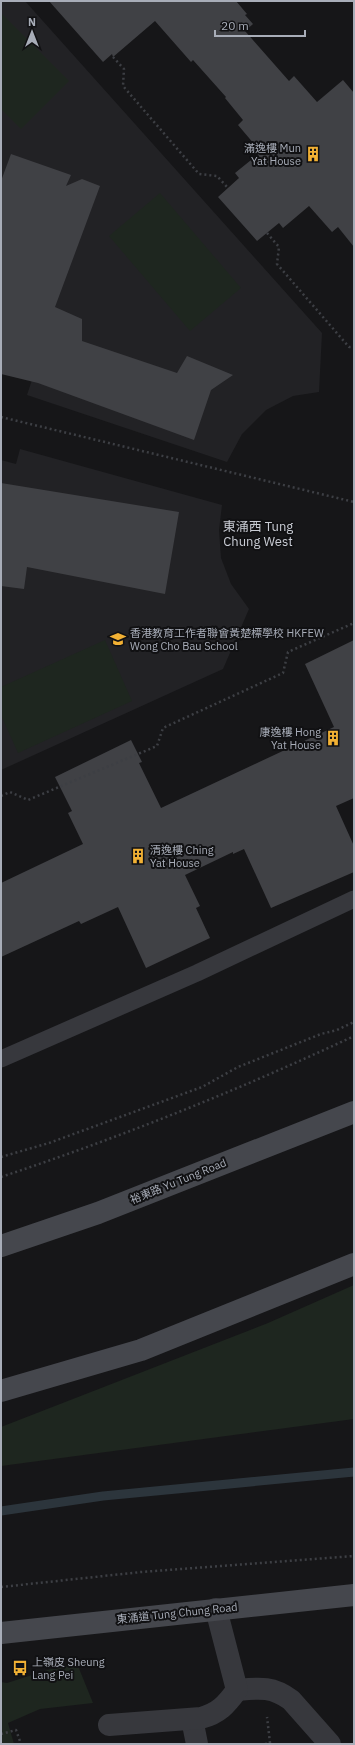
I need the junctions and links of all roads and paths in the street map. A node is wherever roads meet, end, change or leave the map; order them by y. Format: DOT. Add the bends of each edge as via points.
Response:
graph roads {
  1 [pos="113,57"];
  2 [pos="228,188"];
  3 [pos="267,233"];
  4 [pos="354,347"];
  5 [pos="1,418"];
  6 [pos="354,502"];
  7 [pos="354,623"];
  8 [pos="1,796"];
  9 [pos="354,899"];
  10 [pos="354,1022"];
  11 [pos="354,1036"];
  12 [pos="1,1059"];
  13 [pos="354,1112"];
  14 [pos="1,1157"];
  15 [pos="1,1177"];
  16 [pos="1,1246"];
  17 [pos="354,1264"];
  18 [pos="1,1391"];
  19 [pos="354,1556"];
  20 [pos="1,1587"];
  21 [pos="354,1595"];
  22 [pos="216,1609"];
  23 [pos="1,1633"];
  24 [pos="237,1690"];
  25 [pos="192,1719"];
  26 [pos="109,1725"];
  27 [pos="1,1734"];
  28 [pos="21,1744"];
  29 [pos="197,1744"];
  30 [pos="330,1744"];
  1 -- 2 [label="path" via="124,69 123,86 184,157 199,174 217,176"];
  3 -- 4 [label="path" via="279,247 277,264 349,347"];
  5 -- 6 [label="path"];
  7 -- 8 [label="path" via="288,652 283,673 163,728 157,746 28,800 10,792"];
  9 -- 12 [label="lane" via="197,973"];
  10 -- 14 [label="path" via="238,1068 202,1087 49,1143"];
  11 -- 15 [label="path" via="252,1082 134,1130"];
  13 -- 16 [label="main road, 裕東路 Yu Tung Road" via="98,1213"];
  17 -- 18 [label="main road" via="141,1350"];
  19 -- 20 [label="path" via="141,1572"];
  21 -- 22 [label="main road, 東涌道 Tung Chung Road"];
  22 -- 23 [label="main road, 東涌道 Tung Chung Road"];
  22 -- 24 [label="street"];
  24 -- 25 [label="street" via="218,1712"];
  24 -- 30 [label="street" via="263,1688 285,1696"];
  25 -- 26 [label="street"];
  25 -- 29 [label="street"];
  27 -- 28 [label="path" via="16,1730"];
}
